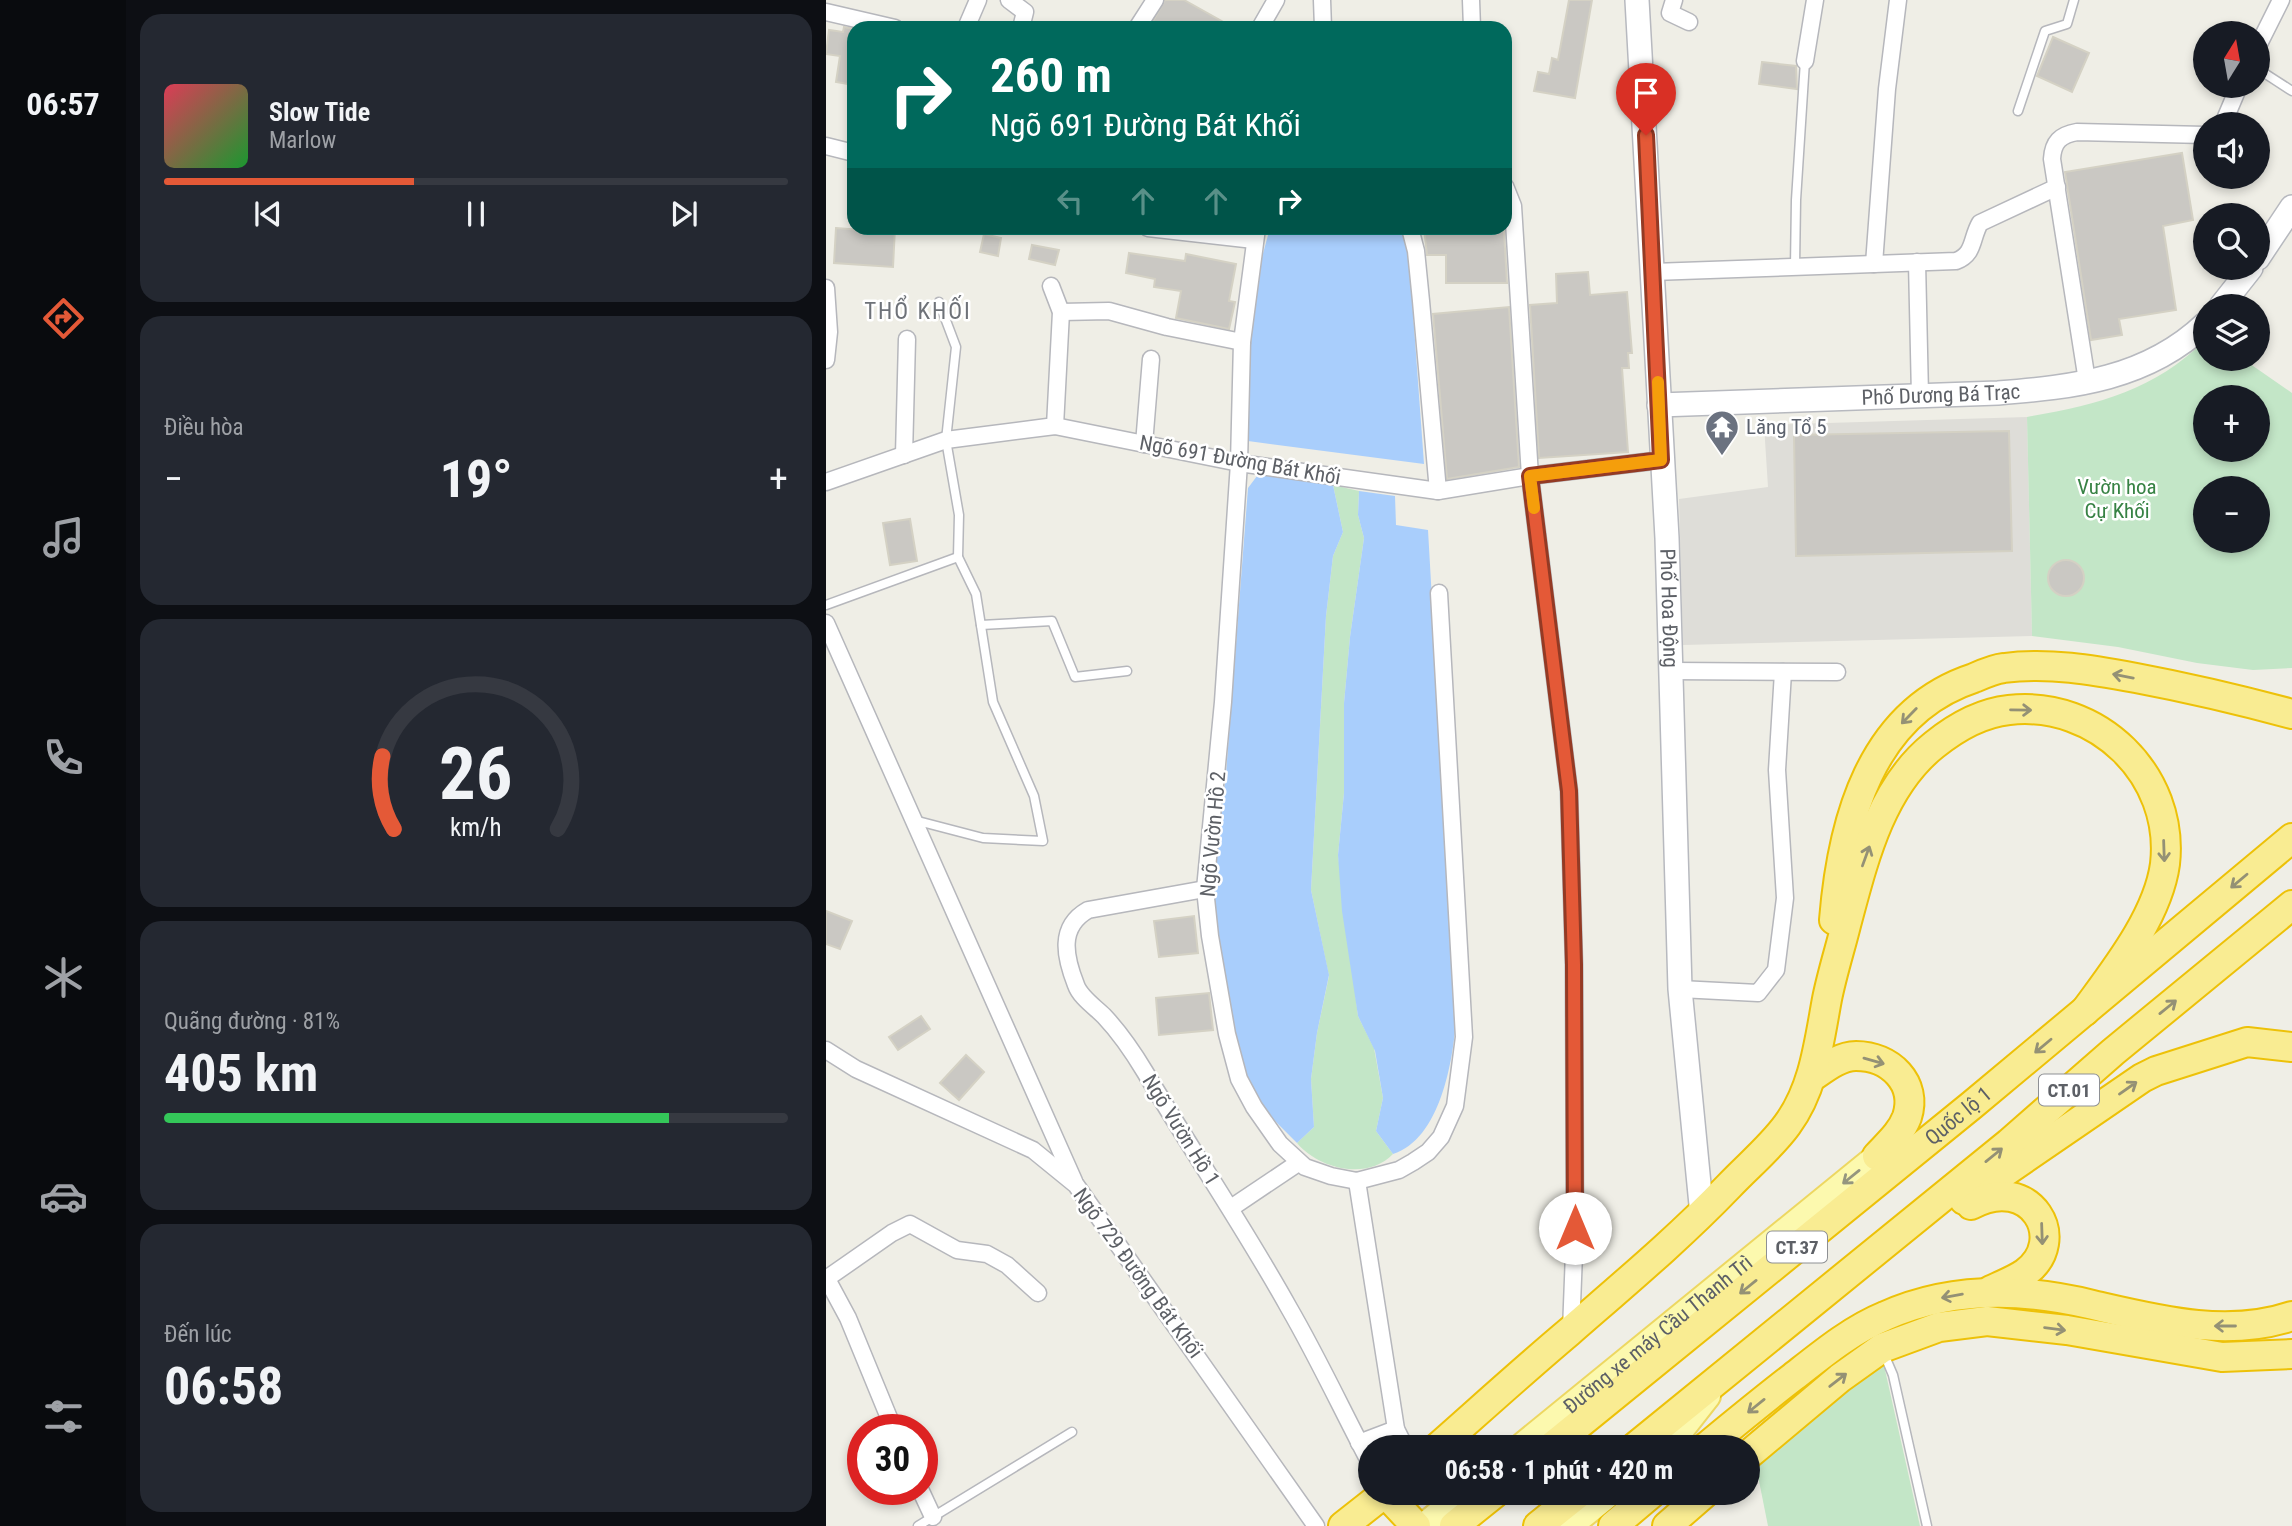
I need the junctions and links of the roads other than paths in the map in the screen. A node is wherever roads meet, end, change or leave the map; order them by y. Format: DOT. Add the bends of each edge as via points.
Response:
graph roads {
  1 [pos="978,0"];
  2 [pos="1009,0"];
  3 [pos="1155,0"];
  4 [pos="1276,0"];
  5 [pos="1322,0"];
  6 [pos="1471,0"];
  7 [pos="1637,0"];
  8 [pos="1674,0"];
  9 [pos="1815,0"];
  10 [pos="1898,0"];
  11 [pos="2074,0"];
  12 [pos="2281,0"];
  13 [pos="826,12"];
  14 [pos="865,21"];
  15 [pos="970,21"];
  16 [pos="1023,21"];
  17 [pos="1142,21"];
  18 [pos="1264,21"];
  19 [pos="1323,21"];
  20 [pos="1472,21"];
  21 [pos="1689,22"];
  22 [pos="2270,22"];
  23 [pos="1805,61"];
  24 [pos="2270,76"];
  25 [pos="2292,90"];
  26 [pos="2018,111"];
  27 [pos="2193,135"];
  28 [pos="826,146"];
  29 [pos="847,151"];
  30 [pos="2057,187"];
  31 [pos="1512,204"];
  32 [pos="2292,207"];
  33 [pos="1256,235"];
  34 [pos="1412,235"];
  35 [pos="2270,240"];
  36 [pos="1917,262"];
  37 [pos="1874,264"];
  38 [pos="1795,267"];
  39 [pos="1654,272"];
  40 [pos="2241,280"];
  41 [pos="1051,286"];
  42 [pos="826,288"];
  43 [pos="2230,294"];
  44 [pos="939,302"];
  45 [pos="1060,312"];
  46 [pos="2193,335"];
  47 [pos="907,339"];
  48 [pos="1241,342"];
  49 [pos="1151,359"];
  50 [pos="826,360"];
  51 [pos="2087,381"];
  52 [pos="1920,396"];
  53 [pos="1659,405"];
  54 [pos="1055,426"];
  55 [pos="946,440"];
  56 [pos="1144,444"];
  57 [pos="904,455"];
  58 [pos="1661,460"];
  59 [pos="1239,463"];
  60 [pos="1530,476"];
  61 [pos="826,482"];
  62 [pos="1438,491"];
  63 [pos="958,557"];
  64 [pos="1439,593"];
  65 [pos="826,605"];
  66 [pos="826,623"];
  67 [pos="981,625"];
  68 [pos="1127,671"];
  69 [pos="1671,671"];
  70 [pos="1783,672"];
  71 [pos="1837,672"];
  72 [pos="2190,688"];
  73 [pos="2292,699"];
  74 [pos="2292,714"];
  75 [pos="914,820"];
  76 [pos="2292,838"];
  77 [pos="1205,889"];
  78 [pos="2292,905"];
  79 [pos="1680,989"];
  80 [pos="1829,993"];
  81 [pos="2085,1011"];
  82 [pos="2292,1047"];
  83 [pos="826,1050"];
  84 [pos="1812,1077"];
  85 [pos="1972,1105"];
  86 [pos="1877,1156"];
  87 [pos="1298,1163"];
  88 [pos="1357,1181"];
  89 [pos="1076,1185"];
  90 [pos="1231,1208"];
  91 [pos="1702,1214"];
  92 [pos="1847,1275"];
  93 [pos="826,1279"];
  94 [pos="1986,1292"];
  95 [pos="1038,1293"];
  96 [pos="1573,1295"];
  97 [pos="1605,1303"];
  98 [pos="2292,1316"];
  99 [pos="1571,1330"];
  100 [pos="1882,1348"];
  101 [pos="2292,1354"];
  102 [pos="1615,1382"];
  103 [pos="887,1414"];
  104 [pos="1396,1429"];
  105 [pos="1072,1432"];
  106 [pos="1380,1435"];
  107 [pos="1399,1435"];
  108 [pos="1451,1435"];
  109 [pos="1538,1435"];
  110 [pos="1563,1435"];
  111 [pos="1665,1435"];
  112 [pos="1721,1435"];
  113 [pos="1358,1441"];
  114 [pos="1760,1445"];
  115 [pos="927,1505"];
  116 [pos="1370,1505"];
  117 [pos="1396,1505"];
  118 [pos="1449,1505"];
  119 [pos="1479,1505"];
  120 [pos="1564,1505"];
  121 [pos="1596,1505"];
  122 [pos="1637,1505"];
  123 [pos="1692,1505"];
  124 [pos="933,1517"];
  125 [pos="918,1526"];
  126 [pos="1316,1526"];
  127 [pos="1343,1526"];
  128 [pos="1416,1526"];
  129 [pos="1423,1526"];
  130 [pos="1454,1526"];
  131 [pos="1538,1526"];
  132 [pos="1570,1526"];
  133 [pos="1612,1526"];
  134 [pos="1667,1526"];
  135 [pos="1927,1526"];
  1 -- 15 [label="street"];
  2 -- 16 [label="street" via="1025,12"];
  3 -- 17 [label="street"];
  4 -- 18 [label="street"];
  5 -- 19 [label="street"];
  6 -- 20 [label="street"];
  7 -- 39 [label="street, Phố Hoa Động"];
  8 -- 21 [label="street" via="1670,13"];
  9 -- 23 [label="street"];
  10 -- 37 [label="street"];
  11 -- 26 [label="lane" via="2067,24 2045,31"];
  12 -- 22 [label="street"];
  13 -- 14 [label="street"];
  23 -- 38 [label="lane"];
  24 -- 25 [label="lane"];
  27 -- 30 [label="street" via="2065,134 2052,149"];
  28 -- 29 [label="street"];
  30 -- 36 [label="street" via="1980,223 1964,258"];
  30 -- 51 [label="street"];
  31 -- 60 [label="street"];
  32 -- 35 [label="street"];
  33 -- 48 [label="street, Ngõ Vườn Hồ 2"];
  34 -- 62 [label="street"];
  36 -- 37 [label="street"];
  36 -- 52 [label="street"];
  37 -- 38 [label="street"];
  38 -- 39 [label="street"];
  39 -- 53 [label="street, Phố Hoa Động"];
  40 -- 43 [label="street"];
  41 -- 45 [label="street"];
  42 -- 50 [label="street"];
  44 -- 55 [label="lane" via="956,347"];
  45 -- 48 [label="street" via="1109,311"];
  45 -- 54 [label="street"];
  46 -- 51 [label="street, Phố Dương Bá Trạc" via="2138,368"];
  47 -- 57 [label="street"];
  48 -- 59 [label="street, Ngõ Vườn Hồ 2"];
  49 -- 56 [label="street"];
  51 -- 52 [label="street, Phố Dương Bá Trạc" via="2021,391"];
  52 -- 53 [label="street, Phố Dương Bá Trạc"];
  53 -- 58 [label="street, Phố Hoa Động"];
  54 -- 55 [label="street, Ngõ 691 Đường Bát Khối"];
  54 -- 56 [label="street, Ngõ 691 Đường Bát Khối"];
  55 -- 57 [label="street, Ngõ 691 Đường Bát Khối"];
  55 -- 63 [label="lane" via="959,515"];
  56 -- 59 [label="street, Ngõ 691 Đường Bát Khối"];
  57 -- 61 [label="street, Ngõ 691 Đường Bát Khối"];
  58 -- 60 [label="street, Ngõ 691 Đường Bát Khối"];
  58 -- 69 [label="street, Phố Hoa Động"];
  59 -- 62 [label="street, Ngõ 691 Đường Bát Khối"];
  59 -- 77 [label="street, Ngõ Vườn Hồ 2" via="1220,747"];
  60 -- 62 [label="street, Ngõ 691 Đường Bát Khối"];
  60 -- 96 [label="street" via="1569,791 1574,965"];
  63 -- 65 [label="lane"];
  63 -- 67 [label="lane" via="976,594"];
  64 -- 88 [label="street, Ngõ Vườn Hồ 2" via="1462,985 1464,1037 1459,1083 1449,1122 1428,1152 1399,1170"];
  66 -- 75 [label="street"];
  67 -- 68 [label="lane" via="1052,621 1075,677"];
  67 -- 75 [label="lane" via="993,702 1034,796 1043,841 983,838"];
  69 -- 70 [label="street"];
  69 -- 79 [label="street, Phố Hoa Động"];
  70 -- 71 [label="street"];
  70 -- 79 [label="street" via="1777,770 1785,898 1776,970 1758,993"];
  72 -- 73 [label="street"];
  72 -- 74 [label="highway"];
  72 -- 80 [label="highway, one-way" via="2057,666 2002,668 1956,684 1919,706 1887,739 1865,779 1850,823 1837,880"];
  75 -- 89 [label="street"];
  76 -- 81 [label="highway, Quốc lộ 1 / CT.01, one-way"];
  77 -- 87 [label="street, Ngõ Vườn Hồ 2" via="1227,1034 1239,1079 1265,1125"];
  77 -- 90 [label="street, Ngõ Vườn Hồ 1" via="1088,910 1072,921 1066,943 1077,988 1129,1045"];
  92 -- 78 [label="highway, CT.01, one-way"];
  79 -- 91 [label="street, Phố Hoa Động"];
  80 -- 81 [label="highway, one-way" via="1860,872 1882,814 1903,778 1931,747 1966,722 2007,710 2050,710 2090,724 2124,749 2150,783 2163,823 2165,865 2152,907 2128,952"];
  80 -- 84 [label="highway"];
  81 -- 85 [label="highway, Quốc lộ 1 / CT.01, one-way"];
  92 -- 82 [label="highway, one-way" via="2142,1078 2247,1042"];
  83 -- 89 [label="street, Ngõ 729 Đường Bát Khối" via="856,1069 1033,1150"];
  84 -- 86 [label="highway, one-way" via="1836,1061 1855,1056 1885,1063 1906,1082 1907,1116"];
  84 -- 91 [label="highway" via="1788,1124"];
  85 -- 86 [label="main road, Đường xe máy Cầu Thanh Trì"];
  85 -- 102 [label="highway, Quốc lộ 1 / CT.37, one-way"];
  86 -- 102 [label="main road, Đường xe máy Cầu Thanh Trì, one-way"];
  87 -- 88 [label="street, Ngõ Vườn Hồ 2"];
  87 -- 90 [label="street"];
  88 -- 104 [label="street"];
  89 -- 126 [label="street, Ngõ 729 Đường Bát Khối"];
  90 -- 113 [label="street, Ngõ Vườn Hồ 1" via="1291,1310"];
  91 -- 97 [label="highway"];
  92 -- 94 [label="highway, one-way" via="1985,1197 2013,1197 2034,1209 2040,1219 2042,1252 2026,1273"];
  92 -- 111 [label="highway, CT.01" via="1728,1371"];
  93 -- 95 [label="street" via="910,1224 957,1250 997,1259"];
  93 -- 103 [label="street" via="848,1318"];
  98 -- 94 [label="highway, one-way" via="2260,1325 2203,1326 2038,1294"];
  94 -- 112 [label="highway, one-way" via="1953,1295 1870,1323 1827,1350"];
  96 -- 97 [label="street"];
  96 -- 99 [label="street"];
  97 -- 99 [label="highway"];
  99 -- 108 [label="highway"];
  100 -- 101 [label="highway, one-way" via="1939,1327 1987,1321 2221,1357"];
  114 -- 100 [label="highway, one-way"];
  100 -- 135 [label="lane" via="1893,1375"];
  102 -- 109 [label="main road, Đường xe máy Cầu Thanh Trì"];
  102 -- 110 [label="highway, CT.37"];
  104 -- 106 [label="street"];
  104 -- 107 [label="street"];
  105 -- 124 [label="lane"];
  115 -- 124 [label="street"];
  116 -- 127 [label="highway"];
  117 -- 128 [label="highway"];
  118 -- 129 [label="main road"];
  119 -- 130 [label="highway"];
  120 -- 131 [label="highway"];
  121 -- 132 [label="main road"];
  122 -- 133 [label="highway"];
  123 -- 134 [label="highway"];
  124 -- 125 [label="lane"];
}
